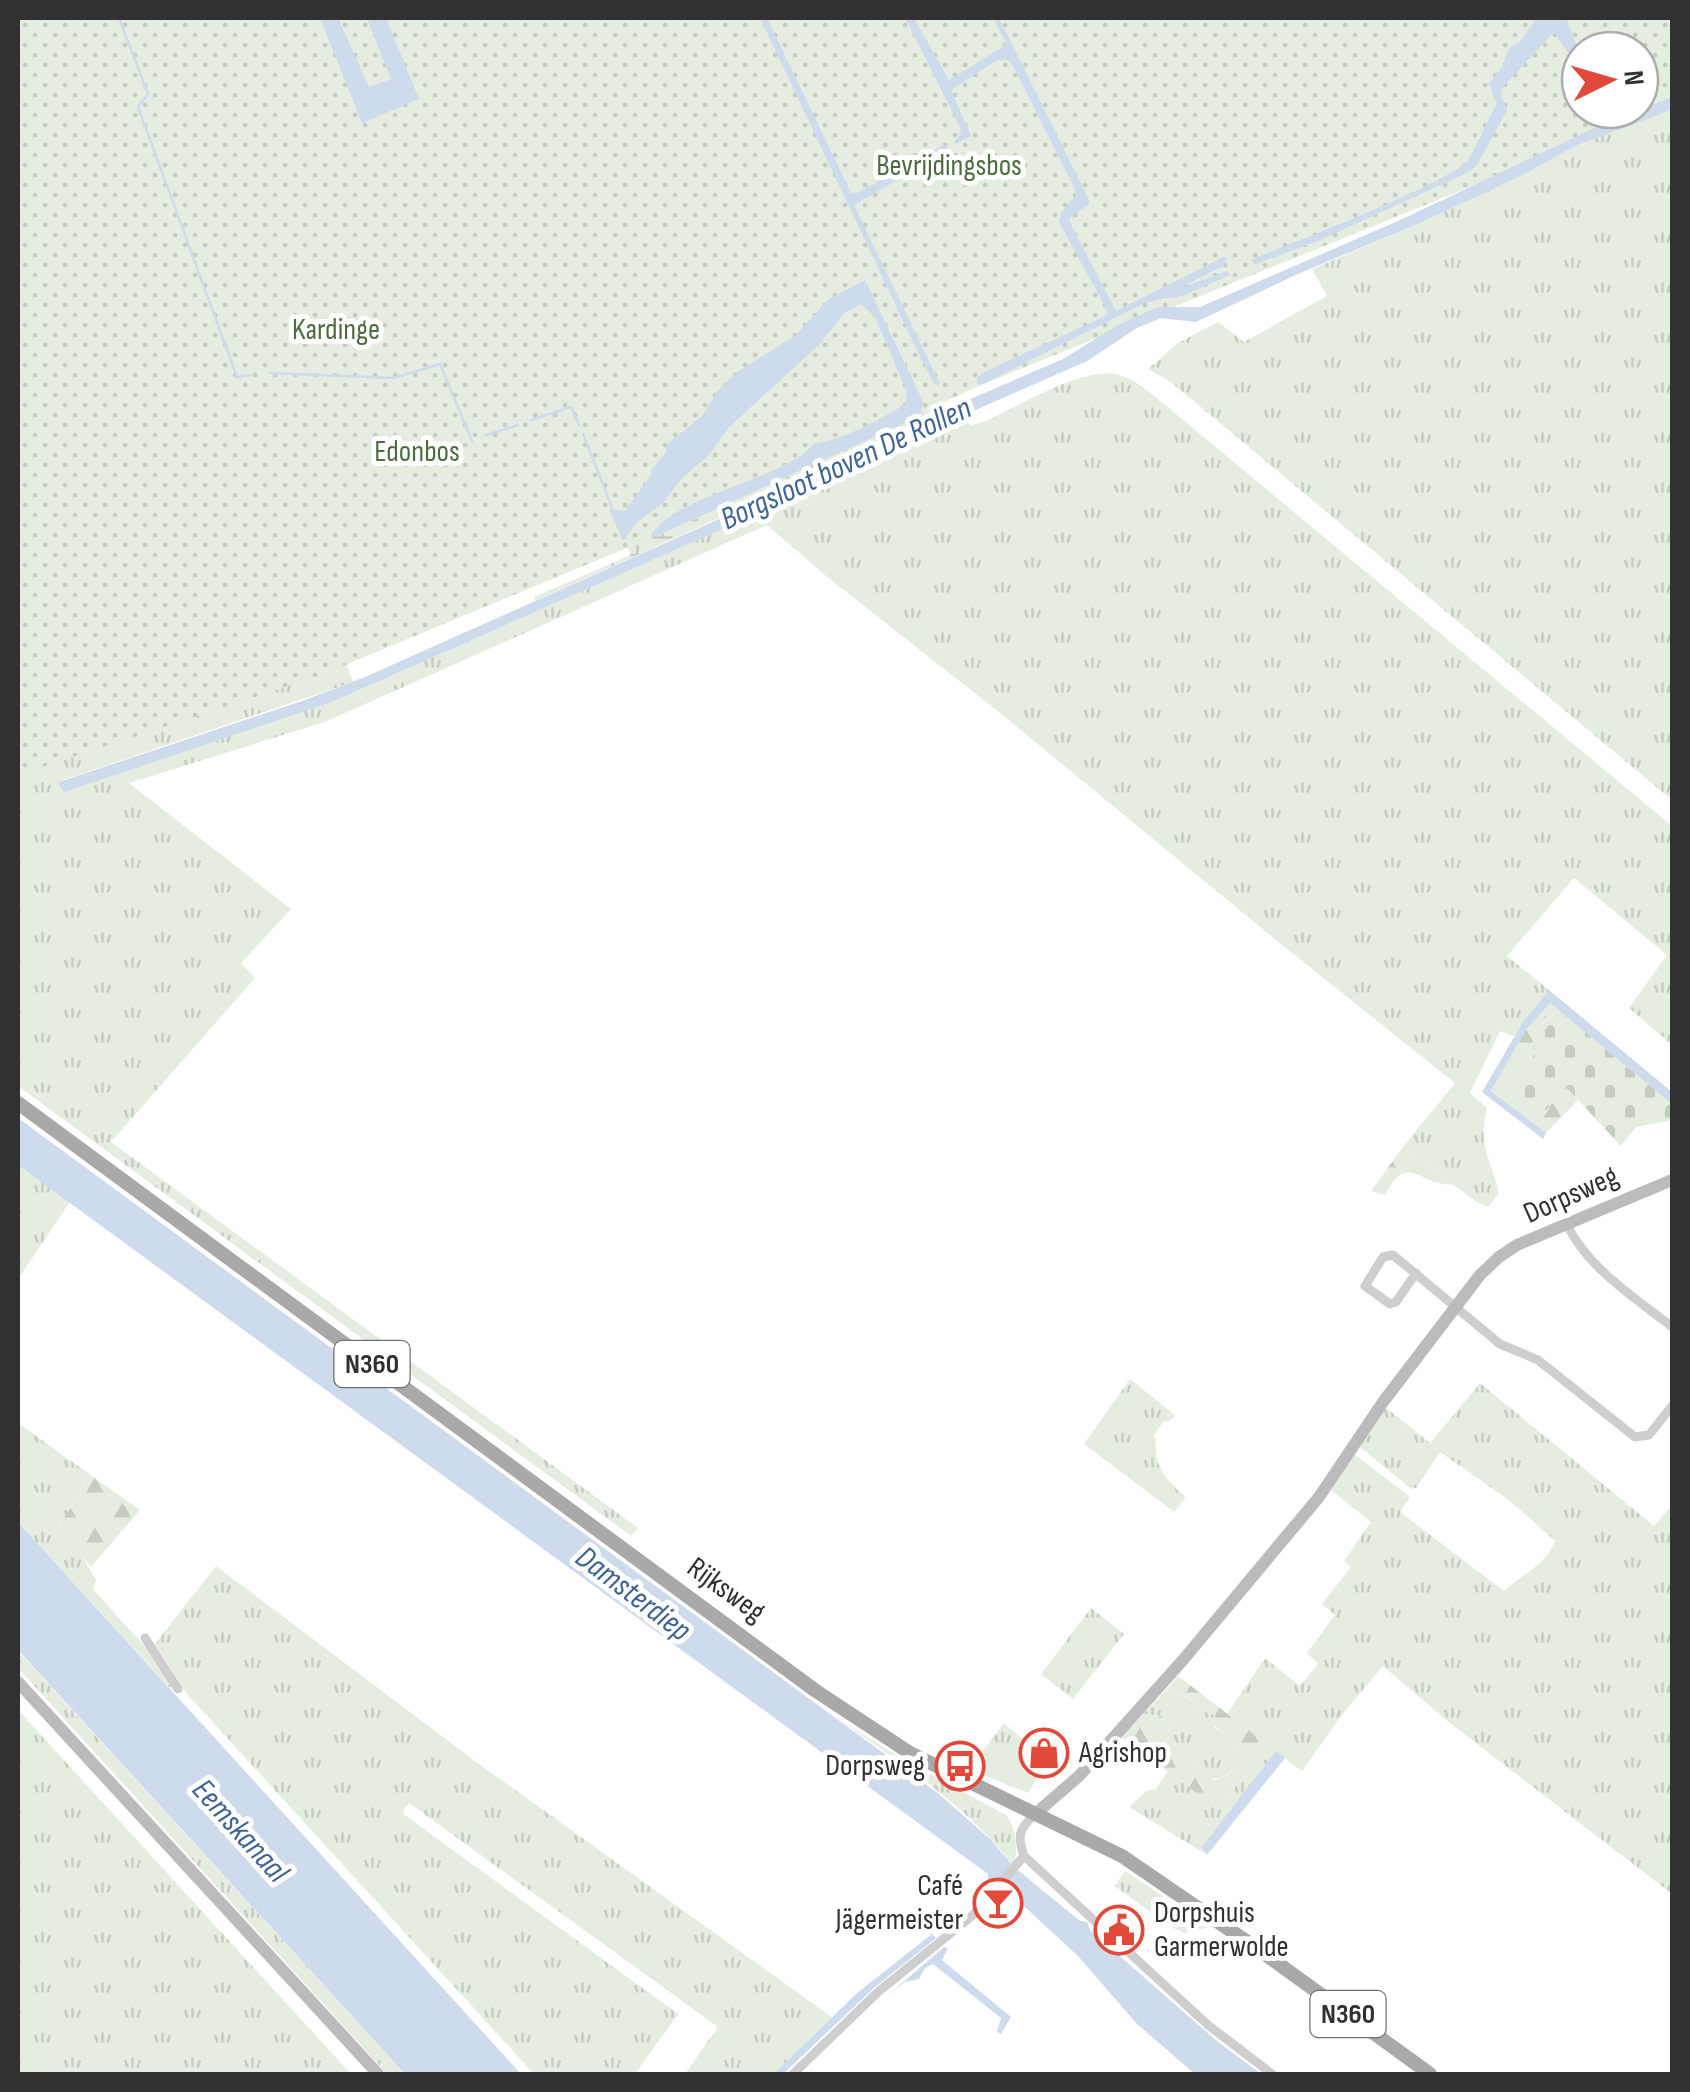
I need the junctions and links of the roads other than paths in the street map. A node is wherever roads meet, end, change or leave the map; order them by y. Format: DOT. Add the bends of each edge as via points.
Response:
graph roads {
  1 [pos="18,1103"];
  2 [pos="1672,1180"];
  3 [pos="1567,1225"];
  4 [pos="1416,1273"];
  5 [pos="1456,1306"];
  6 [pos="1672,1327"];
  7 [pos="1672,1406"];
  8 [pos="144,1638"];
  9 [pos="18,1682"];
  10 [pos="178,1690"];
  11 [pos="1034,1815"];
  12 [pos="1024,1856"];
  13 [pos="378,2074"];
  14 [pos="793,2074"];
  15 [pos="1272,2074"];
  16 [pos="1430,2074"];
  1 -- 11 [label="main road, Rijksweg / N360" via="816,1691 910,1753"];
  2 -- 3 [label="street, Dorpsweg"];
  3 -- 5 [label="street, Dorpsweg" via="1499,1256"];
  3 -- 6 [label="street" via="1594,1264"];
  4 -- 4 [label="street" via="1393,1255 1382,1257 1365,1286 1390,1304"];
  4 -- 5 [label="street"];
  5 -- 7 [label="street" via="1500,1344 1538,1360 1640,1438"];
  5 -- 11 [label="street, Dorpsweg" via="1253,1577 1079,1776"];
  8 -- 10 [label="street"];
  9 -- 13 [label="street"];
  11 -- 12 [label="street" via="1020,1828"];
  11 -- 16 [label="main road, Rijksweg / N360" via="1122,1856"];
  12 -- 14 [label="street" via="973,1916 842,2024"];
  12 -- 15 [label="street" via="1208,2025"];
}
